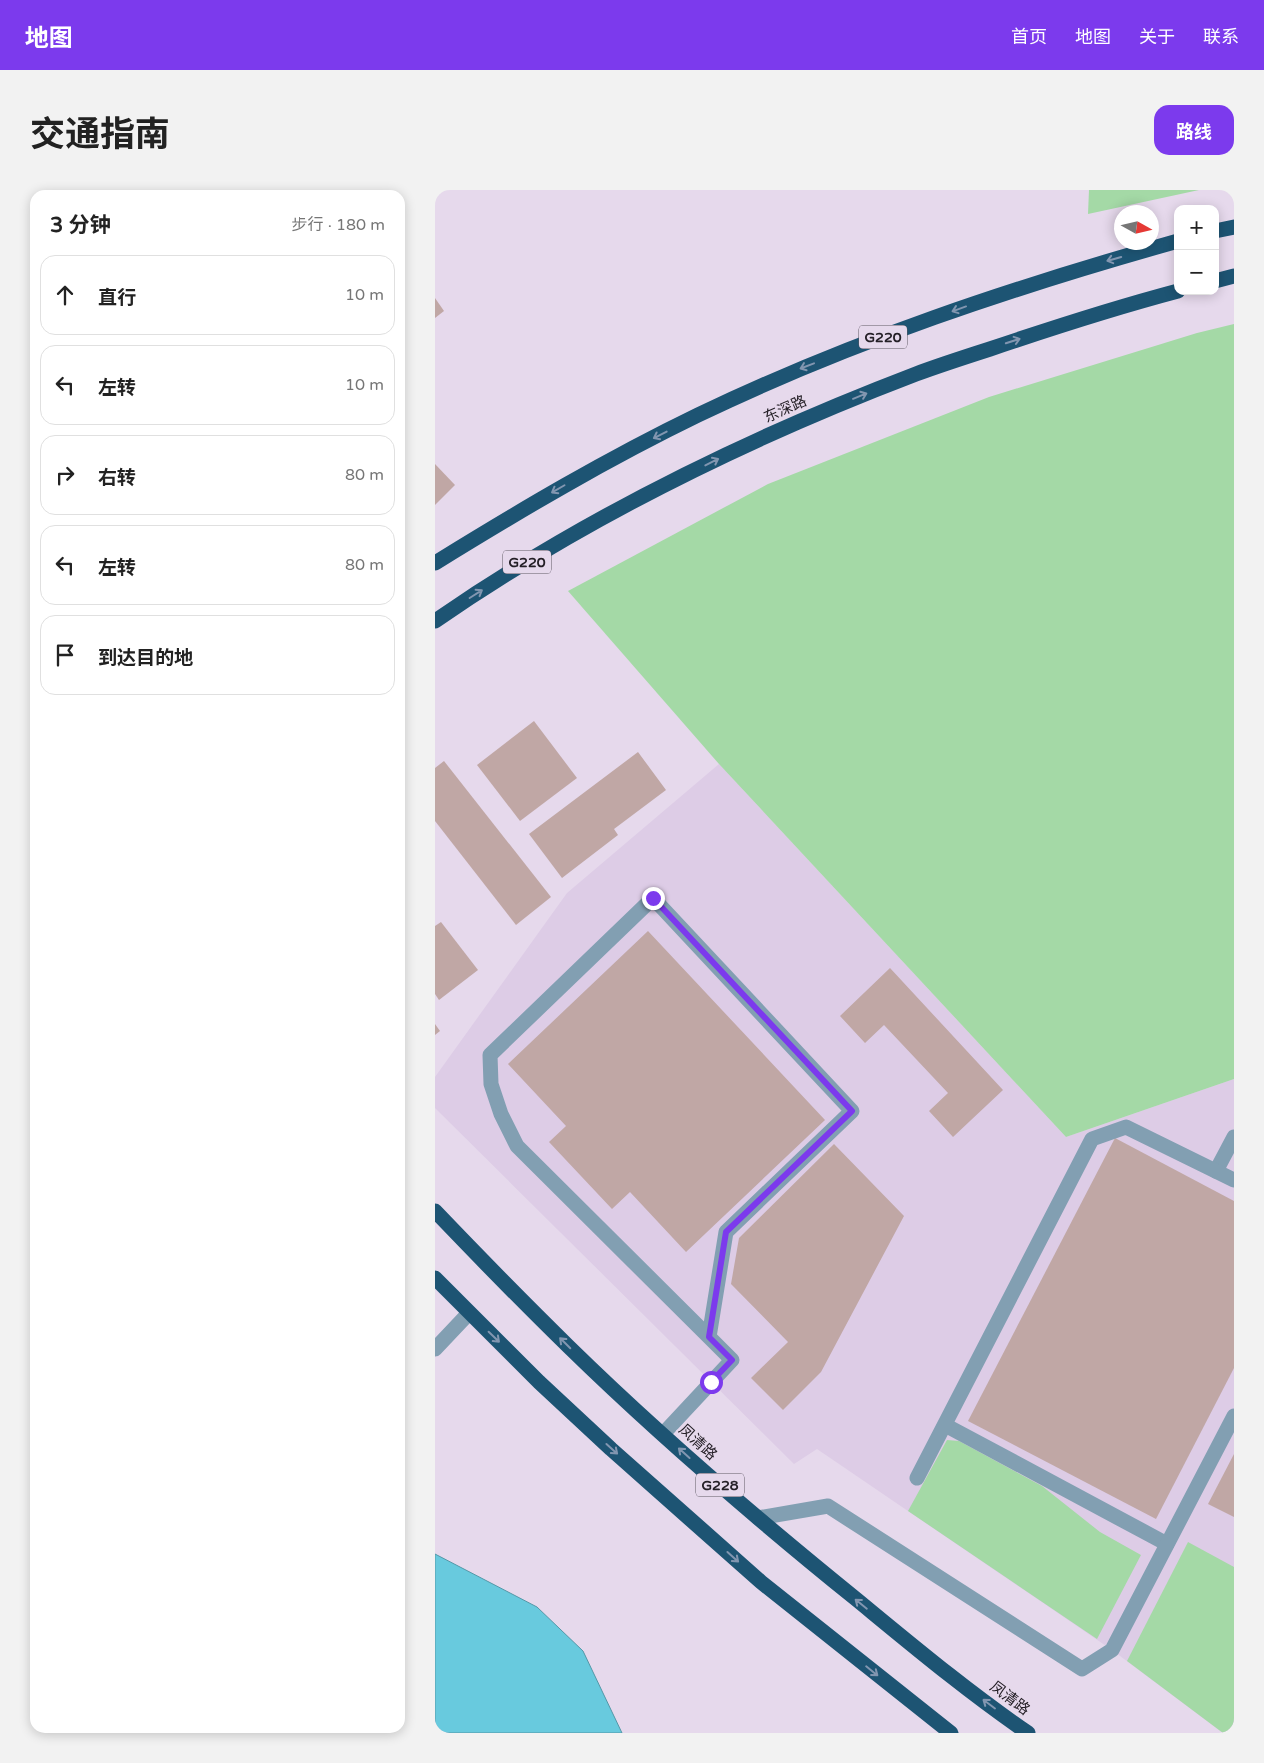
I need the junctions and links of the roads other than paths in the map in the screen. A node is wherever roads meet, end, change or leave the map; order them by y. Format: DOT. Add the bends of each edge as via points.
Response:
graph roads {
  1 [pos="1234,227"];
  2 [pos="1219,230"];
  3 [pos="1174,242"];
  4 [pos="1234,276"];
  5 [pos="1219,280"];
  6 [pos="1174,292"];
  7 [pos="435,563"];
  8 [pos="435,621"];
  9 [pos="1234,1137"];
  10 [pos="1216,1172"];
  11 [pos="1234,1180"];
  12 [pos="435,1211"];
  13 [pos="435,1278"];
  14 [pos="469,1313"];
  15 [pos="709,1337"];
  16 [pos="435,1349"];
  17 [pos="1234,1416"];
  18 [pos="945,1425"];
  19 [pos="663,1434"];
  20 [pos="917,1478"];
  21 [pos="758,1518"];
  22 [pos="1167,1544"];
  23 [pos="951,1733"];
  24 [pos="1028,1733"];
  1 -- 2 [label="highway"];
  3 -- 7 [label="highway, 东深路 / G220, one-way" via="1006,292 799,370 698,415 600,465"];
  4 -- 5 [label="highway"];
  8 -- 6 [label="highway, 东深路 / G220, one-way" via="538,555 621,508 807,418 917,373"];
  9 -- 10 [label="lane"];
  10 -- 11 [label="lane"];
  10 -- 18 [label="lane" via="1126,1127 1092,1139"];
  19 -- 12 [label="highway, 凤清路 / G228, one-way" via="570,1348"];
  13 -- 14 [label="highway, G228"];
  14 -- 16 [label="lane"];
  14 -- 23 [label="highway, G228, one-way" via="604,1442 761,1582"];
  15 -- 15 [label="lane" via="517,1146 491,1084 490,1055 653,898 852,1111 726,1232"];
  15 -- 19 [label="lane" via="732,1360"];
  17 -- 22 [label="lane"];
  18 -- 20 [label="lane"];
  18 -- 22 [label="lane"];
  21 -- 19 [label="highway, 凤清路 / G228, one-way"];
  21 -- 22 [label="lane" via="828,1506 1082,1669 1112,1650"];
  24 -- 21 [label="highway, 凤清路 / G228, one-way" via="944,1670"];
}
